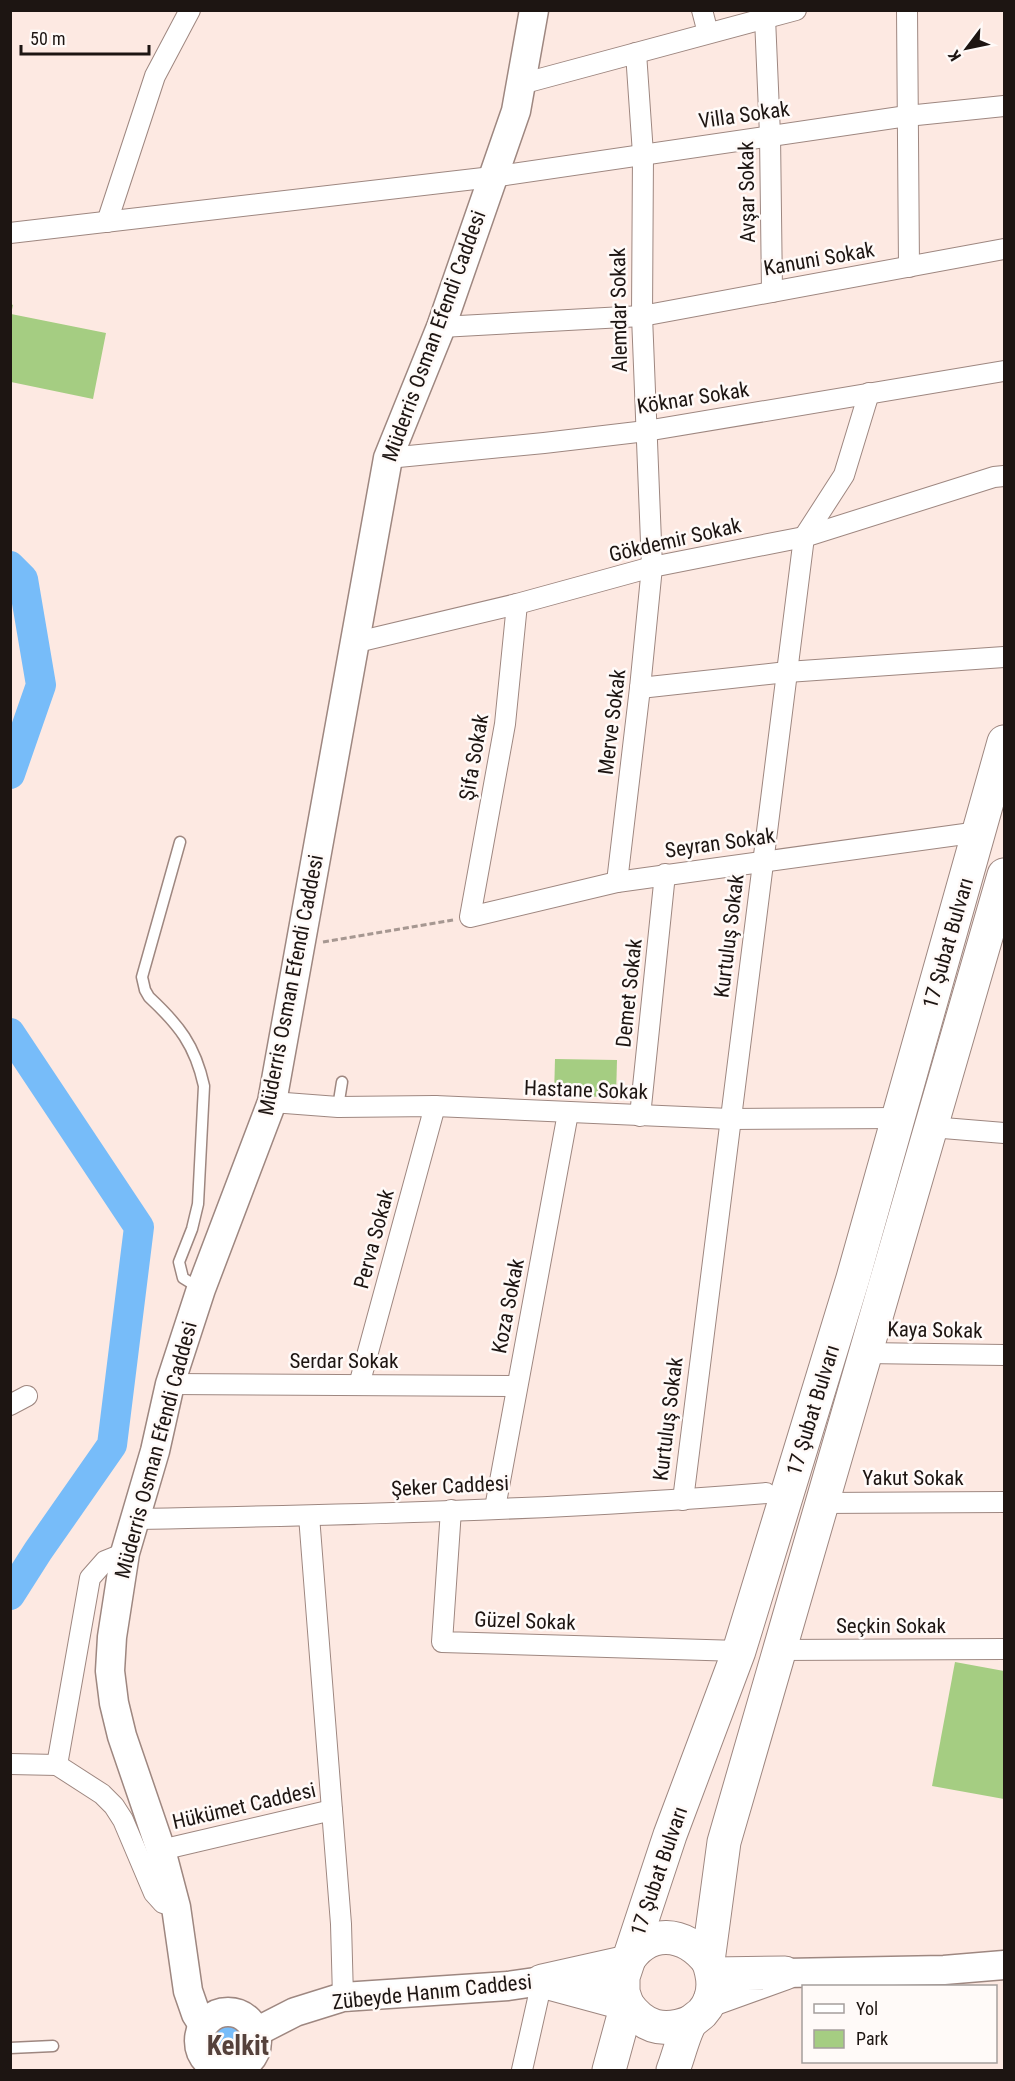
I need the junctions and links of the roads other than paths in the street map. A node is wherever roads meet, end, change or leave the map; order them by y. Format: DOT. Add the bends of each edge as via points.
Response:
graph roads {
  1 [pos="190,10"];
  2 [pos="534,10"];
  3 [pos="702,10"];
  4 [pos="795,10"];
  5 [pos="907,10"];
  6 [pos="765,18"];
  7 [pos="708,33"];
  8 [pos="636,53"];
  9 [pos="521,84"];
  10 [pos="1005,106"];
  11 [pos="907,116"];
  12 [pos="770,135"];
  13 [pos="643,154"];
  14 [pos="492,177"];
  15 [pos="107,222"];
  16 [pos="10,233"];
  17 [pos="1005,249"];
  18 [pos="909,267"];
  19 [pos="772,292"];
  20 [pos="642,316"];
  21 [pos="441,327"];
  22 [pos="1005,371"];
  23 [pos="869,393"];
  24 [pos="646,430"];
  25 [pos="388,458"];
  26 [pos="1005,476"];
  27 [pos="804,537"];
  28 [pos="652,567"];
  29 [pos="517,604"];
  30 [pos="353,643"];
  31 [pos="1005,657"];
  32 [pos="787,672"];
  33 [pos="640,688"];
  34 [pos="1005,742"];
  35 [pos="979,832"];
  36 [pos="180,842"];
  37 [pos="763,861"];
  38 [pos="665,874"];
  39 [pos="1005,875"];
  40 [pos="617,882"];
  41 [pos="470,917"];
  42 [pos="342,1082"];
  43 [pos="272,1102"];
  44 [pos="446,1102"];
  45 [pos="338,1107"];
  46 [pos="568,1113"];
  47 [pos="640,1116"];
  48 [pos="899,1118"];
  49 [pos="730,1119"];
  50 [pos="931,1126"];
  51 [pos="1005,1132"];
  52 [pos="201,1289"];
  53 [pos="865,1353"];
  54 [pos="1005,1355"];
  55 [pos="170,1384"];
  56 [pos="359,1385"];
  57 [pos="518,1386"];
  58 [pos="766,1493"];
  59 [pos="682,1500"];
  60 [pos="1005,1502"];
  61 [pos="821,1503"];
  62 [pos="495,1508"];
  63 [pos="451,1510"];
  64 [pos="309,1516"];
  65 [pos="136,1519"];
  66 [pos="125,1553"];
  67 [pos="1005,1649"];
  68 [pos="778,1650"];
  69 [pos="739,1651"];
  70 [pos="10,1764"];
  71 [pos="57,1765"];
  72 [pos="332,1810"];
  73 [pos="161,1850"];
  74 [pos="176,1907"];
  75 [pos="627,1962"];
  76 [pos="1005,1965"];
  77 [pos="784,1978"];
  78 [pos="542,1981"];
  79 [pos="706,1989"];
  80 [pos="343,1996"];
  81 [pos="627,2004"];
  82 [pos="203,2025"];
  83 [pos="256,2032"];
  84 [pos="53,2046"];
  85 [pos="10,2048"];
  86 [pos="224,2069"];
  87 [pos="522,2070"];
  88 [pos="609,2070"];
  89 [pos="673,2070"];
  1 -- 15 [label="street" via="155,76"];
  2 -- 9 [label="main road, Müderris Osman Efendi Caddesi"];
  3 -- 7 [label="street"];
  4 -- 6 [label="street"];
  5 -- 11 [label="street"];
  6 -- 7 [label="street"];
  6 -- 12 [label="street, Avşar Sokak"];
  7 -- 8 [label="street"];
  8 -- 9 [label="street"];
  8 -- 13 [label="street, Alemdar Sokak"];
  9 -- 14 [label="main road, Müderris Osman Efendi Caddesi" via="516,111"];
  10 -- 11 [label="street, Villa Sokak"];
  11 -- 12 [label="street, Villa Sokak"];
  11 -- 18 [label="street"];
  12 -- 13 [label="street, Villa Sokak"];
  12 -- 19 [label="street, Avşar Sokak"];
  13 -- 14 [label="street, Villa Sokak"];
  13 -- 20 [label="street, Alemdar Sokak"];
  14 -- 15 [label="street, Villa Sokak"];
  14 -- 21 [label="main road, Müderris Osman Efendi Caddesi"];
  15 -- 16 [label="street, Villa Sokak"];
  17 -- 18 [label="street, Kanuni Sokak"];
  18 -- 19 [label="street, Kanuni Sokak"];
  19 -- 20 [label="street, Kanuni Sokak"];
  20 -- 21 [label="street, Kanuni Sokak"];
  20 -- 24 [label="street, Alemdar Sokak"];
  21 -- 25 [label="main road, Müderris Osman Efendi Caddesi"];
  22 -- 23 [label="street, Köknar Sokak"];
  23 -- 24 [label="street, Köknar Sokak"];
  23 -- 27 [label="street, Kurtuluş Sokak" via="844,475"];
  24 -- 25 [label="street, Köknar Sokak"];
  24 -- 28 [label="street, Alemdar Sokak"];
  25 -- 30 [label="main road, Müderris Osman Efendi Caddesi"];
  26 -- 27 [label="street, Gökdemir Sokak"];
  27 -- 28 [label="street, Gökdemir Sokak"];
  27 -- 32 [label="street, Kurtuluş Sokak"];
  28 -- 29 [label="street, Gökdemir Sokak"];
  28 -- 33 [label="street, Merve Sokak"];
  29 -- 30 [label="street, Gökdemir Sokak"];
  29 -- 41 [label="street, Şifa Sokak" via="506,724"];
  30 -- 43 [label="main road, Müderris Osman Efendi Caddesi"];
  31 -- 32 [label="street"];
  32 -- 33 [label="street"];
  32 -- 37 [label="street, Kurtuluş Sokak"];
  33 -- 40 [label="street, Merve Sokak"];
  34 -- 35 [label="highway, 17 Şubat Bulvarı"];
  35 -- 37 [label="street, Seyran Sokak"];
  35 -- 48 [label="highway, 17 Şubat Bulvarı"];
  36 -- 52 [label="lane" via="142,977 149,996 188,1040 204,1086 198,1204 179,1262 183,1278"];
  37 -- 38 [label="street, Seyran Sokak"];
  37 -- 49 [label="street, Kurtuluş Sokak"];
  38 -- 40 [label="street, Seyran Sokak"];
  38 -- 47 [label="street, Demet Sokak"];
  39 -- 50 [label="highway, 17 Şubat Bulvarı"];
  40 -- 41 [label="street, Seyran Sokak"];
  42 -- 45 [label="lane"];
  43 -- 45 [label="street, Hastane Sokak"];
  43 -- 52 [label="main road, Müderris Osman Efendi Caddesi"];
  44 -- 45 [label="street, Hastane Sokak"];
  44 -- 46 [label="street, Hastane Sokak"];
  44 -- 56 [label="street, Perva Sokak"];
  46 -- 47 [label="street, Hastane Sokak"];
  46 -- 57 [label="street, Koza Sokak"];
  47 -- 49 [label="street, Hastane Sokak"];
  48 -- 49 [label="street, Hastane Sokak"];
  48 -- 69 [label="highway, 17 Şubat Bulvarı"];
  49 -- 59 [label="street, Kurtuluş Sokak"];
  50 -- 51 [label="street"];
  50 -- 53 [label="highway, 17 Şubat Bulvarı"];
  52 -- 55 [label="main road, Müderris Osman Efendi Caddesi"];
  53 -- 54 [label="street, Kaya Sokak"];
  53 -- 61 [label="highway, 17 Şubat Bulvarı"];
  55 -- 56 [label="street, Serdar Sokak"];
  55 -- 65 [label="main road, Müderris Osman Efendi Caddesi"];
  56 -- 57 [label="street, Serdar Sokak"];
  57 -- 62 [label="street, Koza Sokak"];
  58 -- 59 [label="street, Şeker Caddesi"];
  59 -- 62 [label="street, Şeker Caddesi"];
  60 -- 61 [label="street, Yakut Sokak"];
  61 -- 68 [label="highway, 17 Şubat Bulvarı"];
  62 -- 63 [label="street, Şeker Caddesi"];
  63 -- 64 [label="street, Şeker Caddesi"];
  63 -- 69 [label="street, Güzel Sokak" via="442,1642"];
  64 -- 65 [label="street, Şeker Caddesi"];
  64 -- 72 [label="street"];
  65 -- 66 [label="main road, Müderris Osman Efendi Caddesi"];
  66 -- 71 [label="street" via="105,1561 90,1578"];
  66 -- 73 [label="main road, Müderris Osman Efendi Caddesi" via="110,1671 122,1736"];
  67 -- 68 [label="street, Seçkin Sokak"];
  68 -- 79 [label="highway, 17 Şubat Bulvarı" via="724,1842"];
  69 -- 75 [label="highway, 17 Şubat Bulvarı"];
  70 -- 71 [label="street"];
  71 -- 74 [label="street" via="114,1806 154,1893 163,1904"];
  72 -- 73 [label="street, Hükümet Caddesi"];
  72 -- 80 [label="street, Hükümet Caddesi"];
  73 -- 74 [label="main road, Müderris Osman Efendi Caddesi"];
  74 -- 82 [label="main road, Müderris Osman Efendi Caddesi" via="188,1991"];
  75 -- 78 [label="highway, Zübeyde Hanım Caddesi"];
  75 -- 79 [label="highway" via="636,1949 649,1941 662,1937 689,1942 699,1950"];
  75 -- 81 [label="highway, 17 Şubat Bulvarı" via="623,1977"];
  76 -- 77 [label="main road"];
  77 -- 79 [label="highway"];
  78 -- 80 [label="main road, Zübeyde Hanım Caddesi"];
  78 -- 81 [label="highway, Zübeyde Hanım Caddesi"];
  78 -- 87 [label="street"];
  79 -- 81 [label="highway" via="680,2027 655,2026 634,2014"];
  79 -- 89 [label="highway, 17 Şubat Bulvarı"];
  80 -- 83 [label="main road, Zübeyde Hanım Caddesi" via="295,2012"];
  81 -- 88 [label="highway, 17 Şubat Bulvarı"];
  82 -- 83 [label="main road" via="218,2013 236,2012"];
  82 -- 86 [label="main road" via="198,2044 207,2061"];
  83 -- 86 [label="main road" via="251,2059 244,2065"];
  84 -- 85 [label="lane"];
}
